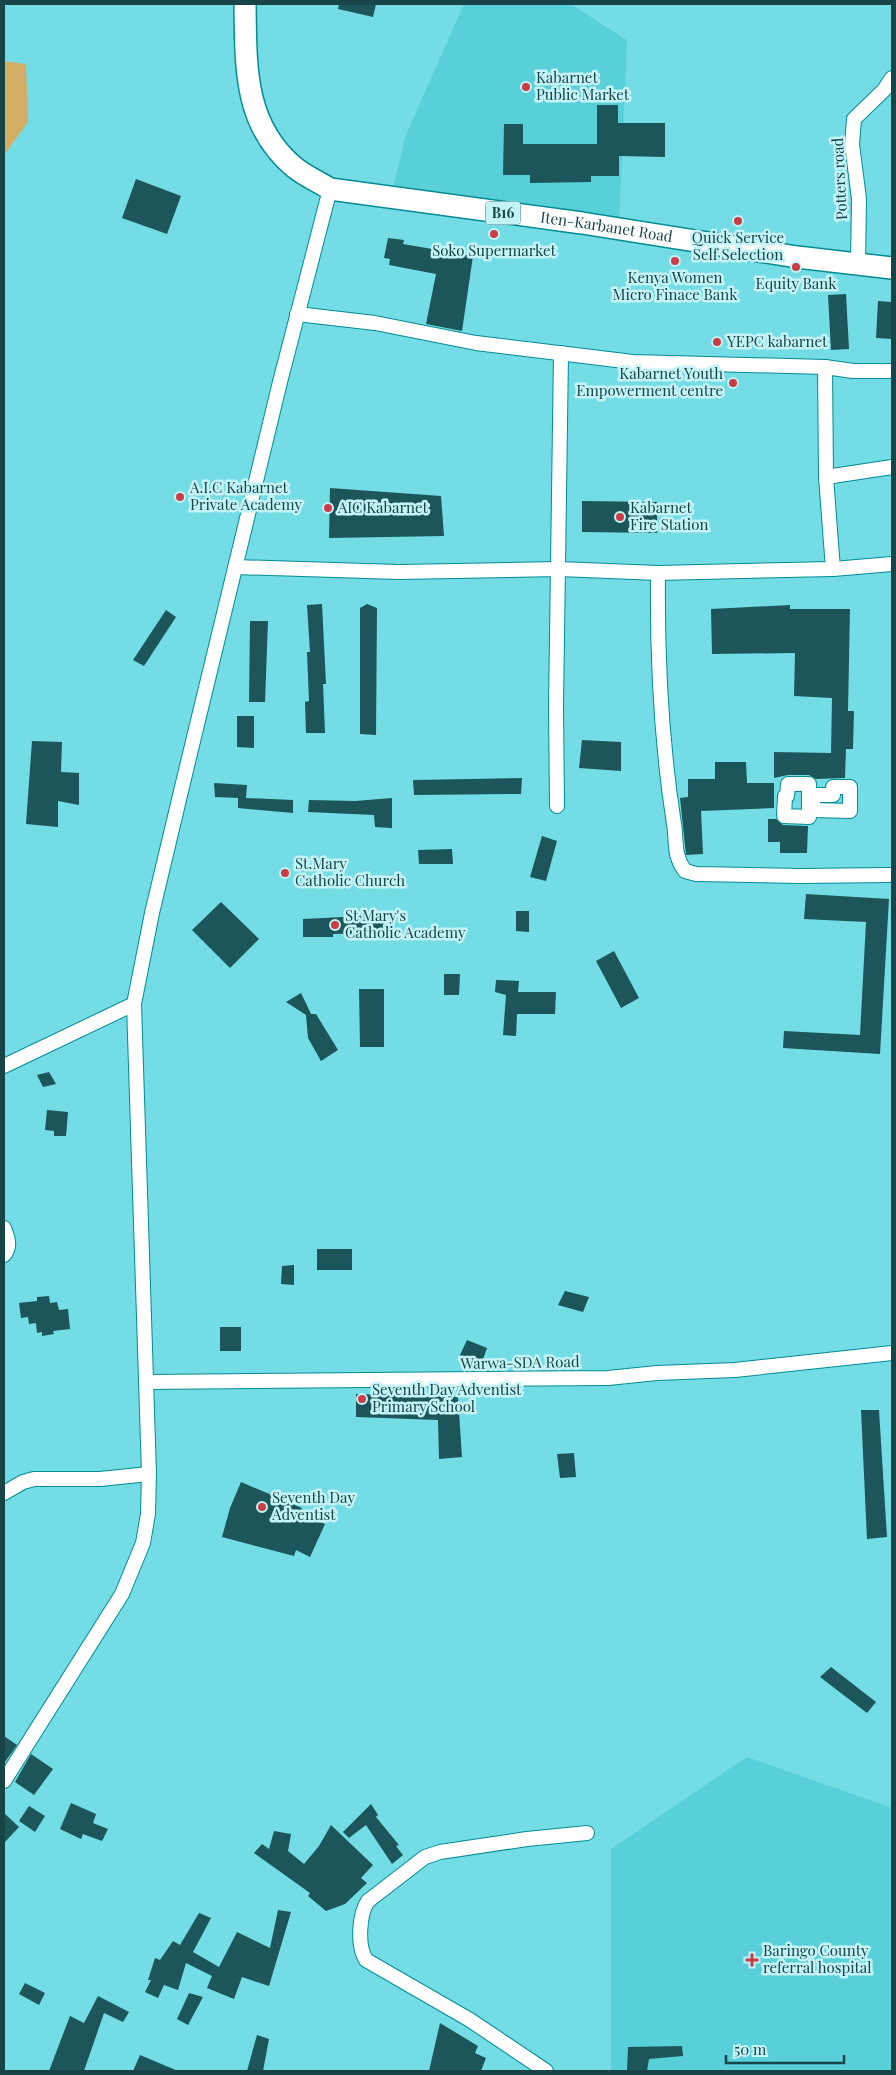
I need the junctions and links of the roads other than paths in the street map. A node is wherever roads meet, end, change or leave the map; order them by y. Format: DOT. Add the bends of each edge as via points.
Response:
graph roads {
  1 [pos="245,4"];
  2 [pos="892,78"];
  3 [pos="330,189"];
  4 [pos="858,264"];
  5 [pos="892,268"];
  6 [pos="297,314"];
  7 [pos="562,352"];
  8 [pos="825,367"];
  9 [pos="892,371"];
  10 [pos="892,467"];
  11 [pos="826,477"];
  12 [pos="892,564"];
  13 [pos="236,567"];
  14 [pos="560,569"];
  15 [pos="833,569"];
  16 [pos="658,573"];
  17 [pos="557,806"];
  18 [pos="892,875"];
  19 [pos="134,1004"];
  20 [pos="4,1066"];
  21 [pos="4,1228"];
  22 [pos="4,1255"];
  23 [pos="892,1353"];
  24 [pos="147,1382"];
  25 [pos="149,1474"];
  26 [pos="4,1493"];
  27 [pos="4,1781"];
  28 [pos="587,1833"];
  29 [pos="546,2071"];
  1 -- 3 [label="main road, Iten-Karbanet Road / B16" via="249,90 260,123 294,168"];
  2 -- 4 [label="street, Potters road" via="854,119 852,144 859,199"];
  3 -- 4 [label="main road, Iten-Karbanet Road / B16"];
  3 -- 6 [label="street"];
  4 -- 5 [label="main road, Iten-Karbanet Road / B16"];
  6 -- 7 [label="street"];
  6 -- 13 [label="street"];
  7 -- 8 [label="street" via="634,362"];
  7 -- 14 [label="street"];
  8 -- 9 [label="street"];
  8 -- 11 [label="street"];
  10 -- 11 [label="street"];
  11 -- 15 [label="street"];
  12 -- 15 [label="street"];
  13 -- 14 [label="street" via="399,572"];
  13 -- 19 [label="street" via="156,894"];
  14 -- 16 [label="street"];
  14 -- 17 [label="street"];
  15 -- 16 [label="street"];
  16 -- 18 [label="street" via="657,646 664,744 676,859 685,871 790,876"];
  19 -- 20 [label="street"];
  19 -- 24 [label="street"];
  21 -- 22 [label="street" via="8,1243 8,1251"];
  23 -- 24 [label="street, Warwa-SDA Road" via="735,1370 608,1378"];
  24 -- 25 [label="street"];
  25 -- 26 [label="street" via="100,1479 34,1479"];
  25 -- 27 [label="street" via="143,1543 122,1594"];
  28 -- 29 [label="street" via="440,1852 425,1857 368,1900 364,1907 362,1954 366,1960 470,2020"];
}
